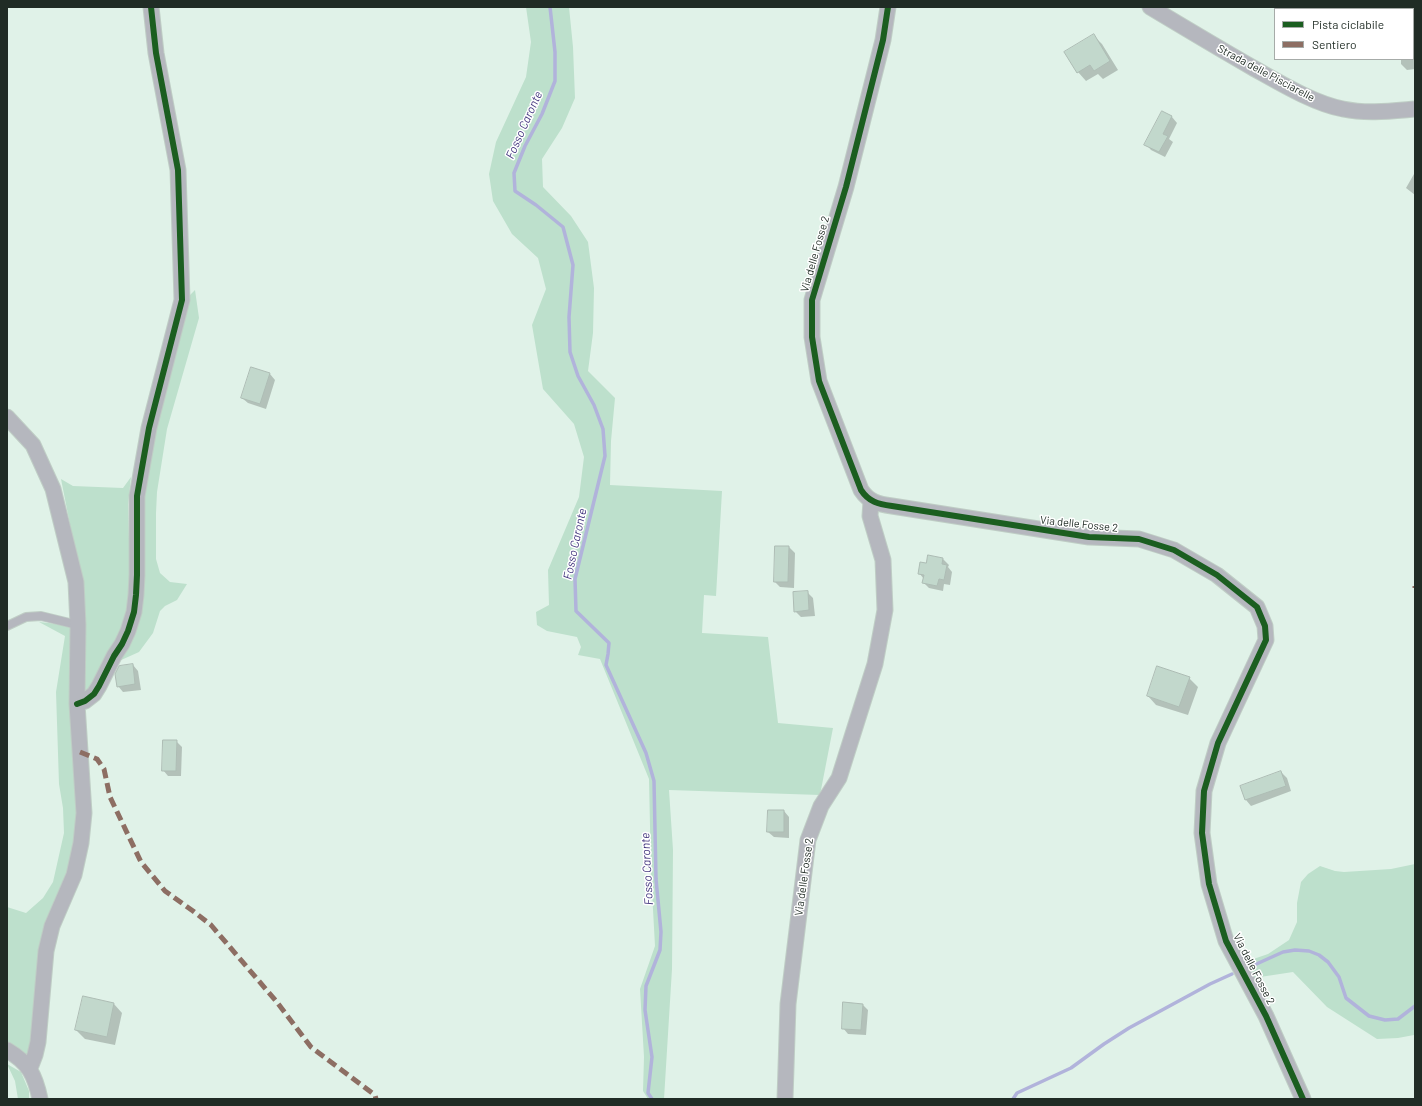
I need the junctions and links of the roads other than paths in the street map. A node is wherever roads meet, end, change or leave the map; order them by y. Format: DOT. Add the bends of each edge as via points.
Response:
graph roads {
  1 [pos="152,7"];
  2 [pos="888,7"];
  3 [pos="1150,7"];
  4 [pos="1415,109"];
  5 [pos="7,417"];
  6 [pos="871,501"];
  7 [pos="78,625"];
  8 [pos="7,626"];
  9 [pos="78,704"];
  10 [pos="7,1050"];
  11 [pos="30,1068"];
  12 [pos="40,1099"];
  13 [pos="785,1099"];
  14 [pos="1303,1099"];
  1 -- 9 [label="street" via="156,53 178,170 182,300 149,428 137,496 137,575 134,612 122,644 99,686 94,694"];
  2 -- 6 [label="street, Via delle Fosse 2" via="883,40 846,187 812,300 812,337 819,381 861,490"];
  3 -- 4 [label="street, Strada delle Pisciarelle" via="1285,86 1326,105 1358,112"];
  5 -- 7 [label="street" via="32,445 53,489 76,582"];
  6 -- 13 [label="street, Via delle Fosse 2" via="870,516 883,560 885,610 874,664 839,778 821,806 808,840 788,1004"];
  6 -- 14 [label="street, Via delle Fosse 2" via="1089,537 1139,539 1174,550 1217,575 1257,608 1266,626 1266,640 1218,744 1204,791 1202,833 1209,884 1226,941 1266,1016"];
  7 -- 8 [label="lane" via="41,616 26,617"];
  7 -- 9 [label="street"];
  9 -- 11 [label="street" via="84,813 81,843 74,875 52,926 46,951 38,1042"];
  10 -- 11 [label="street"];
  11 -- 12 [label="street"];
}
